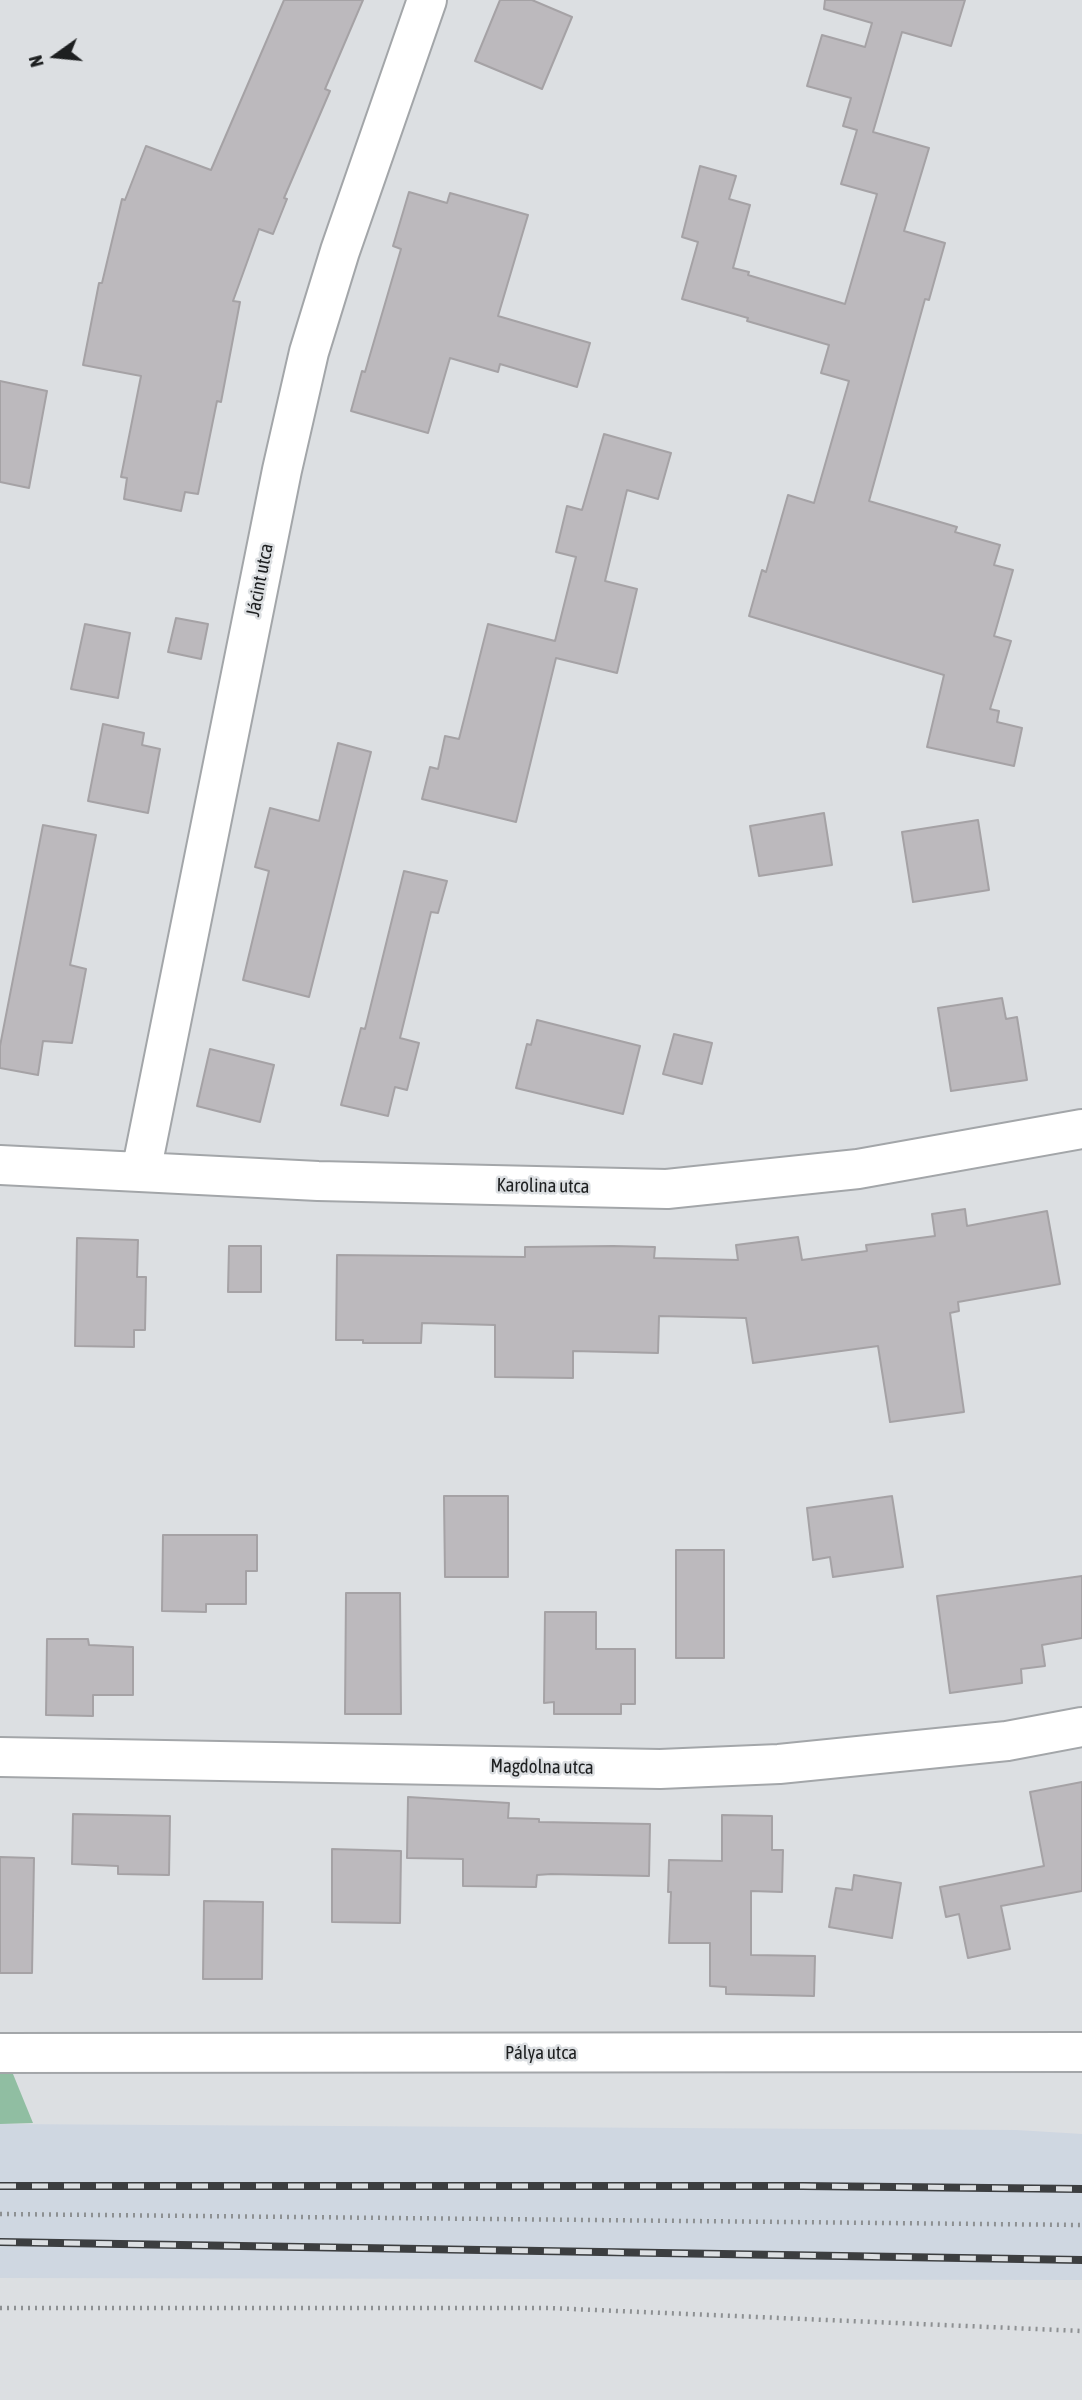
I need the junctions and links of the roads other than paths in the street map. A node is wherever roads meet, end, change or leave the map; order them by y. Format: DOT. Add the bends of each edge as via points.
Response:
graph roads {
  1 [pos="428,0"];
  2 [pos="1082,1129"];
  3 [pos="0,1165"];
  4 [pos="141,1172"];
  5 [pos="1082,1727"];
  6 [pos="0,1757"];
  7 [pos="1082,2052"];
  8 [pos="0,2053"];
  1 -- 4 [label="street, Jácint utca" via="309,352"];
  2 -- 4 [label="street, Karolina utca" via="858,1169 667,1189"];
  3 -- 4 [label="street, Karolina utca"];
  5 -- 6 [label="street, Magdolna utca" via="1006,1741 792,1763 660,1769"];
  7 -- 8 [label="street, Pálya utca"];
}
